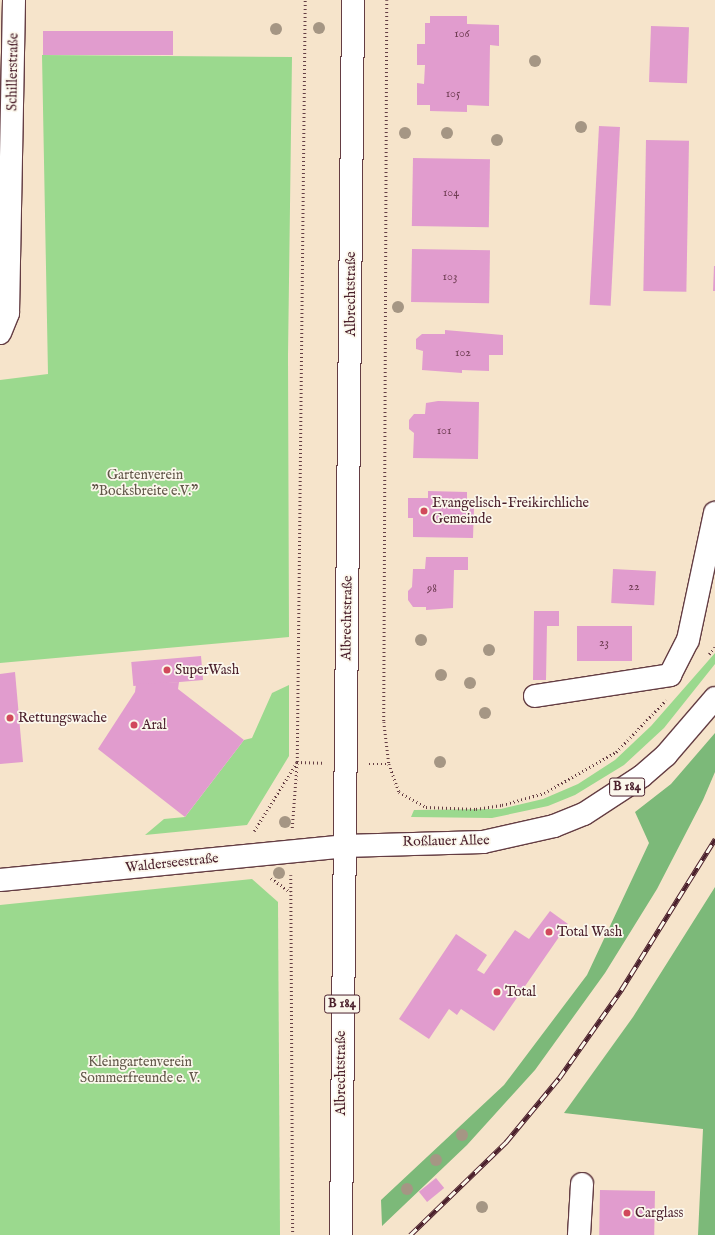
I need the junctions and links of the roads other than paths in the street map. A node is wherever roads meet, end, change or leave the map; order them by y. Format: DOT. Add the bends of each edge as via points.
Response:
graph roads {
  1 [pos="14,0"];
  2 [pos="353,0"];
  3 [pos="0,333"];
  4 [pos="715,513"];
  5 [pos="534,696"];
  6 [pos="715,698"];
  7 [pos="344,846"];
  8 [pos="0,880"];
  9 [pos="582,1184"];
  10 [pos="341,1235"];
  11 [pos="579,1235"];
  1 -- 3 [label="main road, Schillerstraße" via="8,313"];
  2 -- 7 [label="main road, Albrechtstraße"];
  4 -- 5 [label="main road" via="688,640 670,675"];
  6 -- 7 [label="main road, Roßlauer Allee / B 184" via="666,755 642,776 584,814 554,826 483,842"];
  7 -- 8 [label="main road, Walderseestraße"];
  7 -- 10 [label="main road, Albrechtstraße / B 184"];
  9 -- 11 [label="main road"];
}
